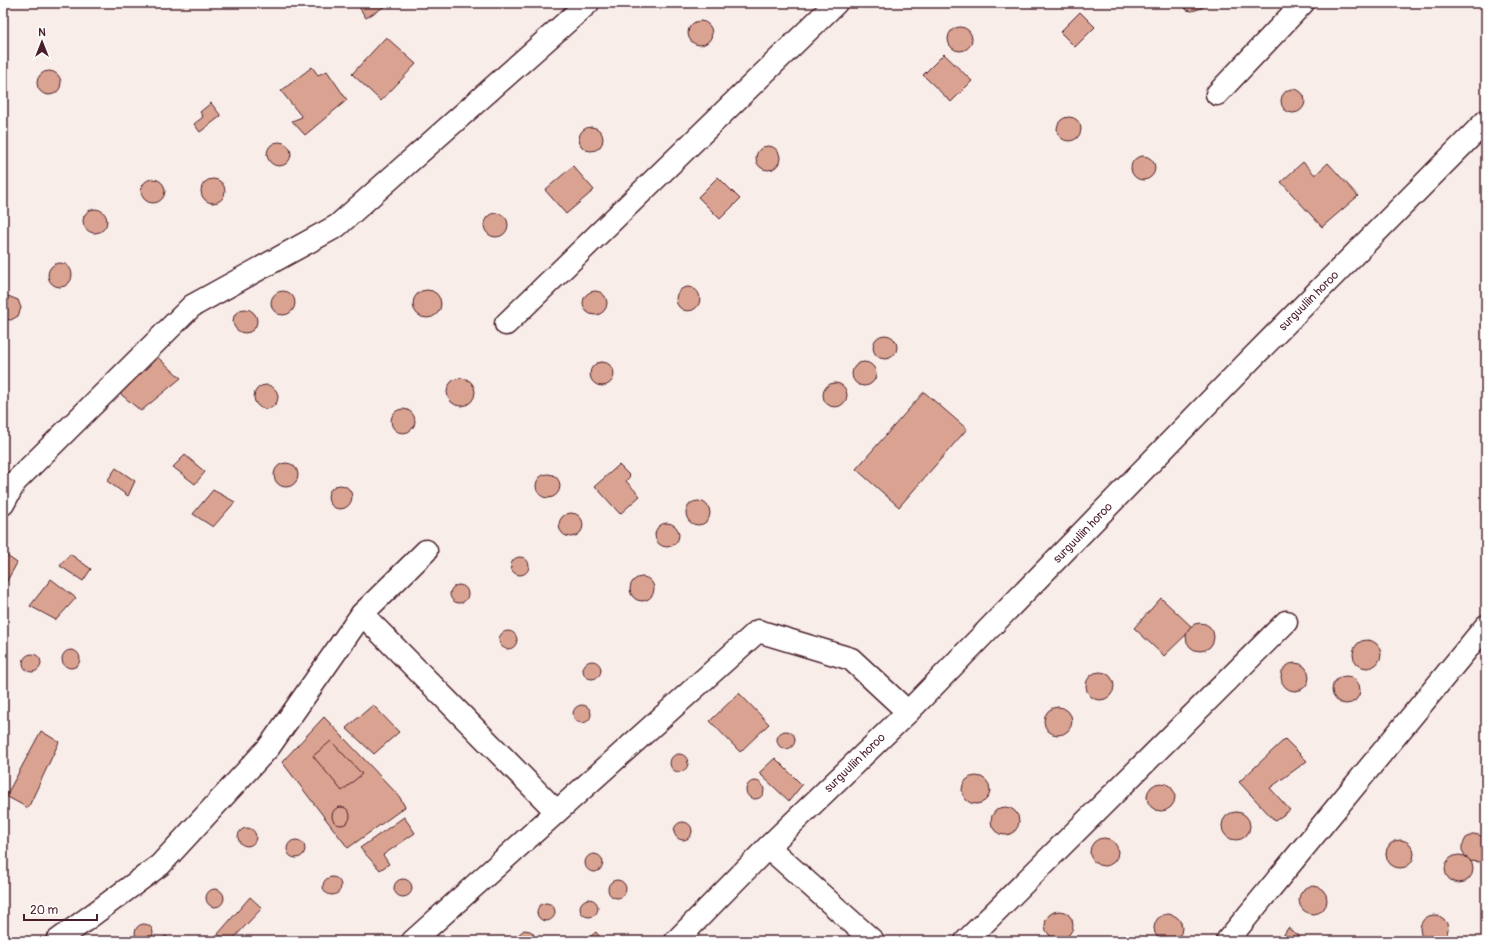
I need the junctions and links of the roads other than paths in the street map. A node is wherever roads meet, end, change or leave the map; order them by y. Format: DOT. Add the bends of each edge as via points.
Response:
graph roads {
  1 [pos="836,3"];
  2 [pos="1303,3"];
  3 [pos="576,6"];
  4 [pos="1216,94"];
  5 [pos="1486,121"];
  6 [pos="506,324"];
  7 [pos="3,504"];
  8 [pos="426,551"];
  9 [pos="362,614"];
  10 [pos="1286,622"];
  11 [pos="1486,626"];
  12 [pos="908,712"];
  13 [pos="556,811"];
  14 [pos="768,847"];
  15 [pos="57,941"];
  16 [pos="413,941"];
  17 [pos="676,941"];
  18 [pos="873,941"];
  19 [pos="966,941"];
  20 [pos="1227,941"];
  1 -- 6 [label="street"];
  2 -- 4 [label="street"];
  3 -- 7 [label="street" via="336,226 192,306 15,482"];
  5 -- 12 [label="street, surguuliin horoo"];
  8 -- 9 [label="street"];
  9 -- 13 [label="street"];
  9 -- 15 [label="street" via="269,747 165,860"];
  10 -- 19 [label="street"];
  11 -- 20 [label="street"];
  12 -- 13 [label="street" via="851,659 758,631"];
  12 -- 14 [label="street, surguuliin horoo"];
  13 -- 16 [label="street"];
  14 -- 17 [label="street, surguuliin horoo"];
  14 -- 18 [label="street"];
}
